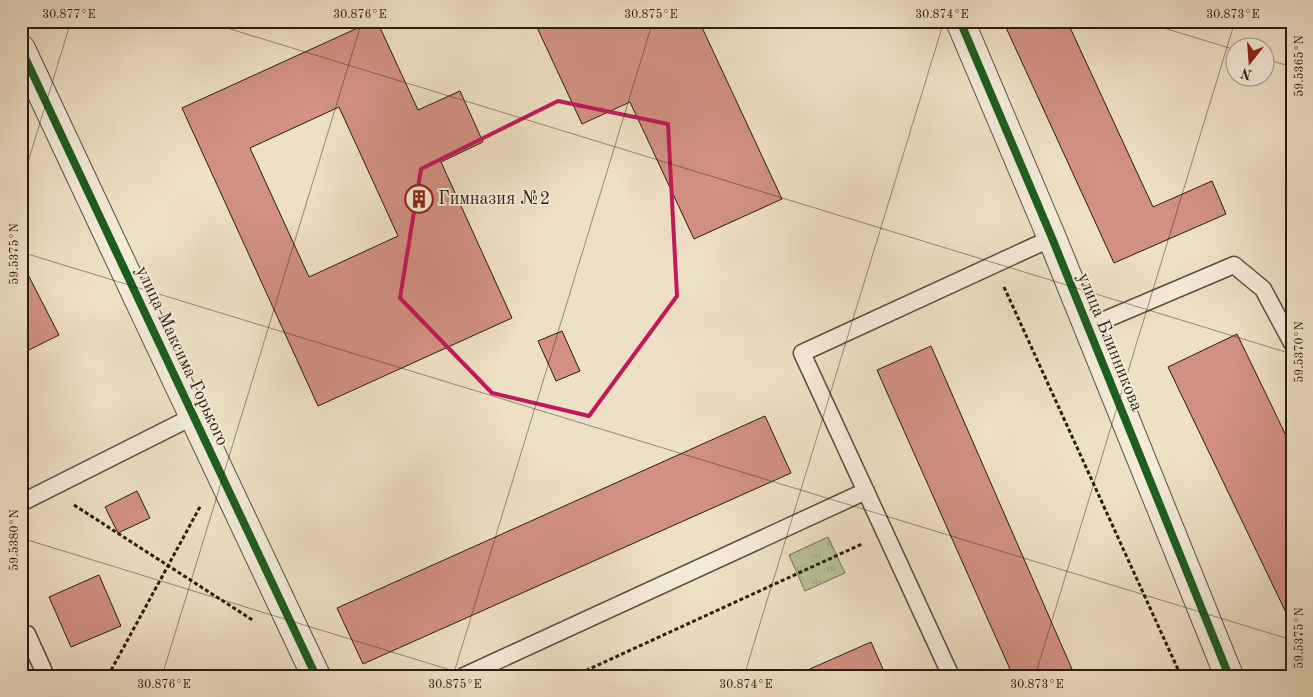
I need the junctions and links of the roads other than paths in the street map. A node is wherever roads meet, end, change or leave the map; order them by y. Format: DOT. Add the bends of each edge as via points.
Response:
graph roads {
  1 [pos="960,21"];
  2 [pos="21,49"];
  3 [pos="1052,238"];
  4 [pos="1088,327"];
  5 [pos="1292,343"];
  6 [pos="192,417"];
  7 [pos="866,491"];
  8 [pos="21,503"];
  9 [pos="21,637"];
  10 [pos="46,676"];
  11 [pos="316,676"];
  12 [pos="464,676"];
  13 [pos="951,676"];
  14 [pos="1229,676"];
  1 -- 3 [label="street, улица Блинникова"];
  2 -- 6 [label="street, улица Максима Горького"];
  3 -- 4 [label="street, улица Блинникова"];
  3 -- 7 [label="lane" via="802,353"];
  4 -- 5 [label="lane" via="1234,265 1263,289"];
  4 -- 14 [label="street, улица Блинникова"];
  6 -- 8 [label="lane"];
  6 -- 11 [label="street, улица Максима Горького"];
  7 -- 12 [label="lane"];
  7 -- 13 [label="lane"];
  9 -- 10 [label="lane" via="27,634"];
}
